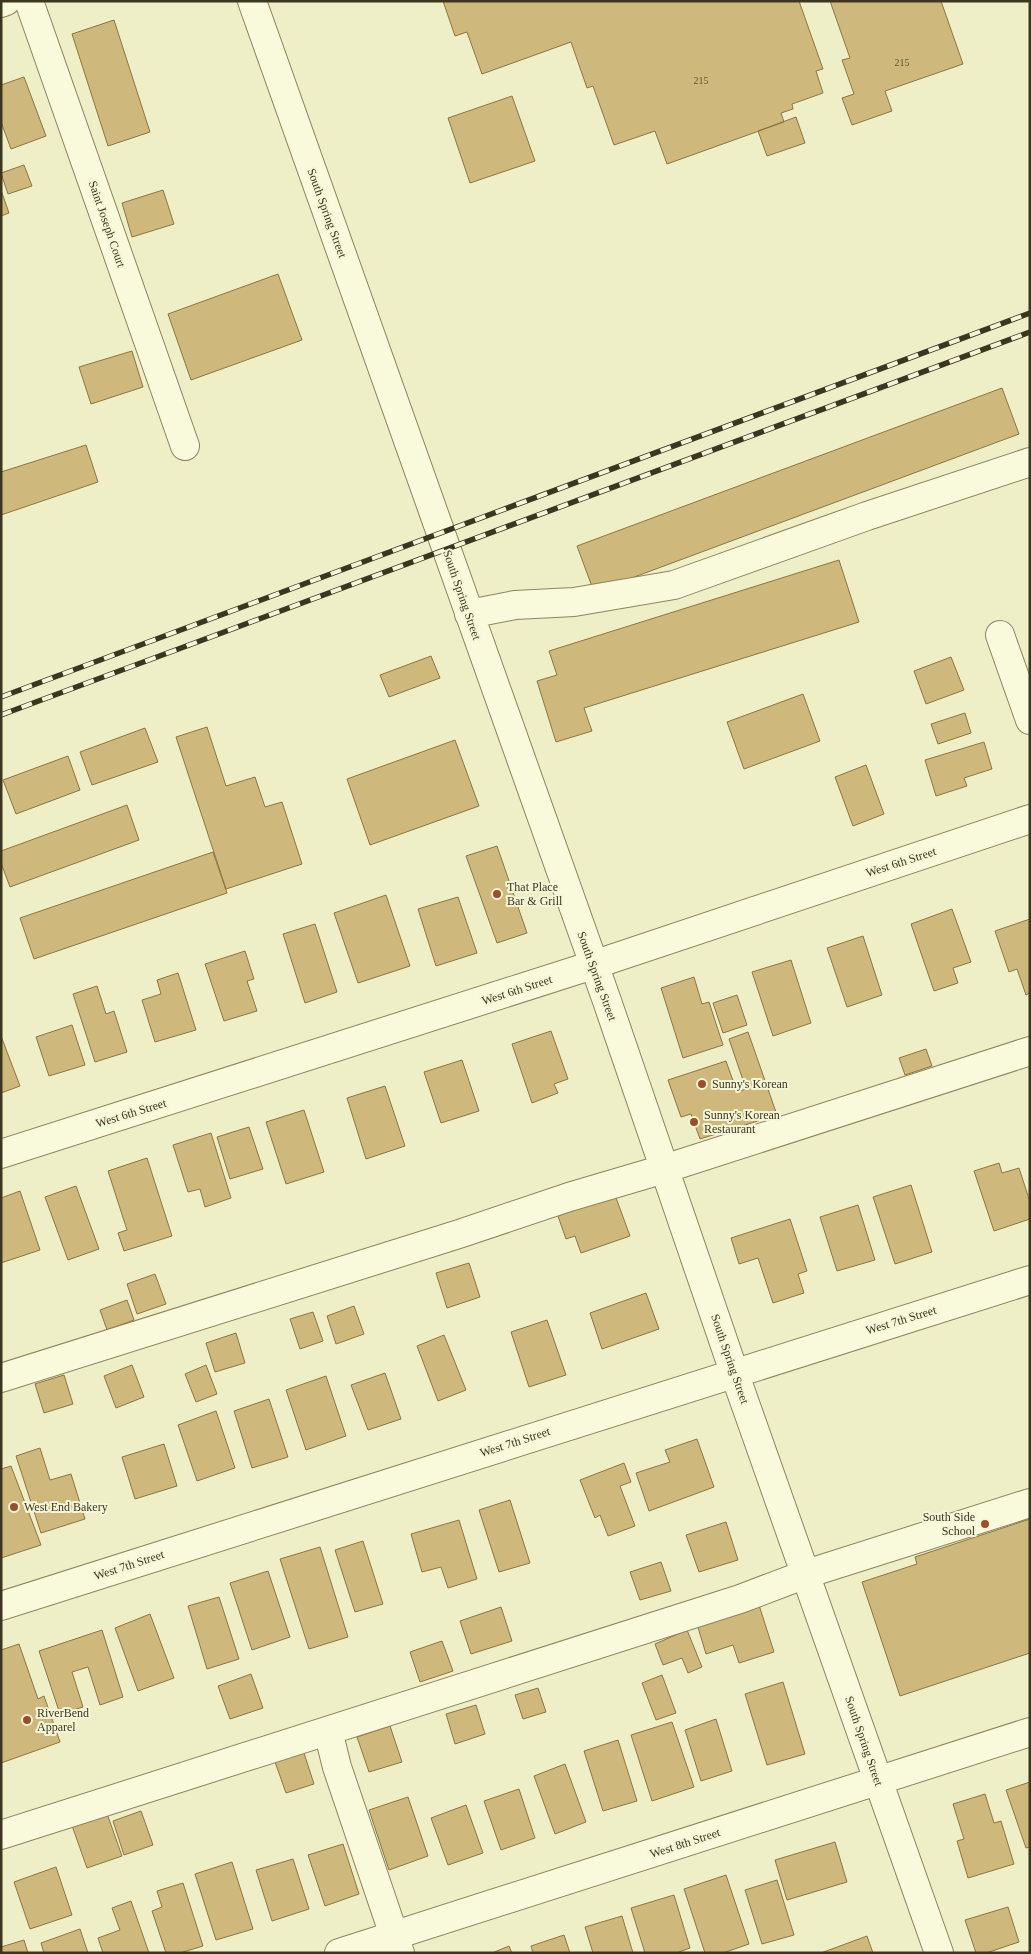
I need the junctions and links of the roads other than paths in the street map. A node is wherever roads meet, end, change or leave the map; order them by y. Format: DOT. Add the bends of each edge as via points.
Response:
graph roads {
  1 [pos="6,1"];
  2 [pos="29,1"];
  3 [pos="252,1"];
  4 [pos="1,3"];
  5 [pos="185,446"];
  6 [pos="1030,462"];
  7 [pos="469,614"];
  8 [pos="1000,635"];
  9 [pos="1030,720"];
  10 [pos="1030,819"];
  11 [pos="593,965"];
  12 [pos="1030,1050"];
  13 [pos="1,1154"];
  14 [pos="664,1169"];
  15 [pos="1030,1280"];
  16 [pos="734,1372"];
  17 [pos="1,1378"];
  18 [pos="1030,1503"];
  19 [pos="806,1574"];
  20 [pos="1,1606"];
  21 [pos="328,1731"];
  22 [pos="1030,1732"];
  23 [pos="878,1782"];
  24 [pos="1,1835"];
  25 [pos="397,1944"];
  26 [pos="339,1953"];
  27 [pos="939,1953"];
  1 -- 4 [label="street"];
  2 -- 5 [label="street, Saint Joseph Court"];
  3 -- 7 [label="street, South Spring Street"];
  6 -- 7 [label="street" via="674,585 574,602 515,605"];
  7 -- 11 [label="street, South Spring Street"];
  8 -- 9 [label="street"];
  10 -- 11 [label="street, West 6th Street"];
  11 -- 13 [label="street, West 6th Street"];
  11 -- 14 [label="street, South Spring Street"];
  12 -- 14 [label="street"];
  14 -- 16 [label="street, South Spring Street"];
  14 -- 17 [label="street"];
  15 -- 16 [label="street, West 7th Street"];
  16 -- 19 [label="street, South Spring Street"];
  16 -- 20 [label="street, West 7th Street"];
  18 -- 19 [label="street"];
  19 -- 21 [label="street" via="740,1599"];
  19 -- 23 [label="street, South Spring Street"];
  21 -- 24 [label="street"];
  21 -- 25 [label="street" via="337,1767"];
  22 -- 23 [label="street, West 8th Street"];
  23 -- 25 [label="street, West 8th Street"];
  23 -- 27 [label="street, South Spring Street"];
  25 -- 26 [label="street, West 8th Street"];
}
